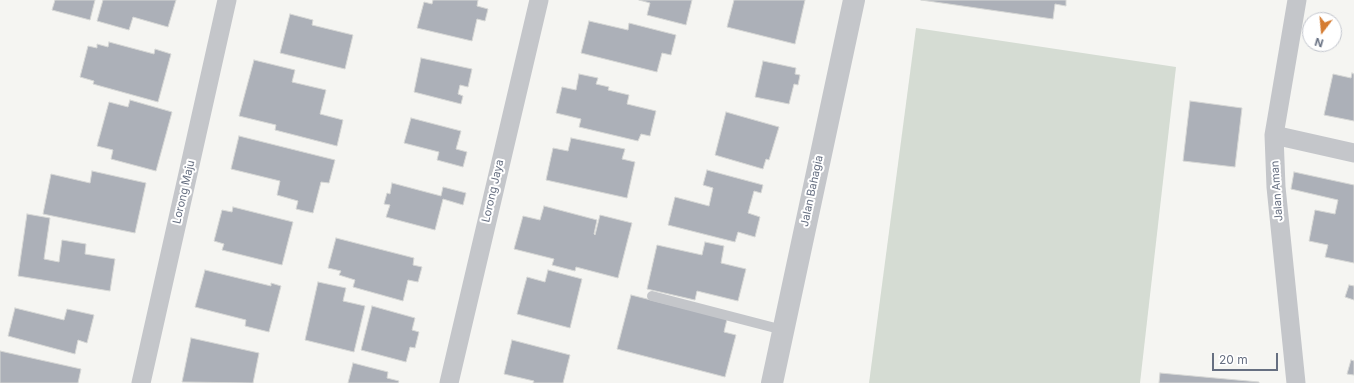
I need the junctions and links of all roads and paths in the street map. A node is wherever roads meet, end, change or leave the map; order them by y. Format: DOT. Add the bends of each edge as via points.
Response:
graph roads {
  1 [pos="227,0"];
  2 [pos="539,0"];
  3 [pos="854,0"];
  4 [pos="1297,0"];
  5 [pos="1274,135"];
  6 [pos="1354,153"];
  7 [pos="652,296"];
  8 [pos="783,330"];
  9 [pos="141,383"];
  10 [pos="449,383"];
  11 [pos="772,383"];
  12 [pos="1296,383"];
  1 -- 9 [label="street, Lorong Maju"];
  2 -- 10 [label="street, Lorong Jaya"];
  3 -- 8 [label="street, Jalan Bahagia"];
  4 -- 5 [label="street, Jalan Aman"];
  5 -- 6 [label="street"];
  5 -- 12 [label="street, Jalan Aman" via="1276,187"];
  7 -- 8 [label="lane"];
  8 -- 11 [label="street, Jalan Bahagia"];
}
